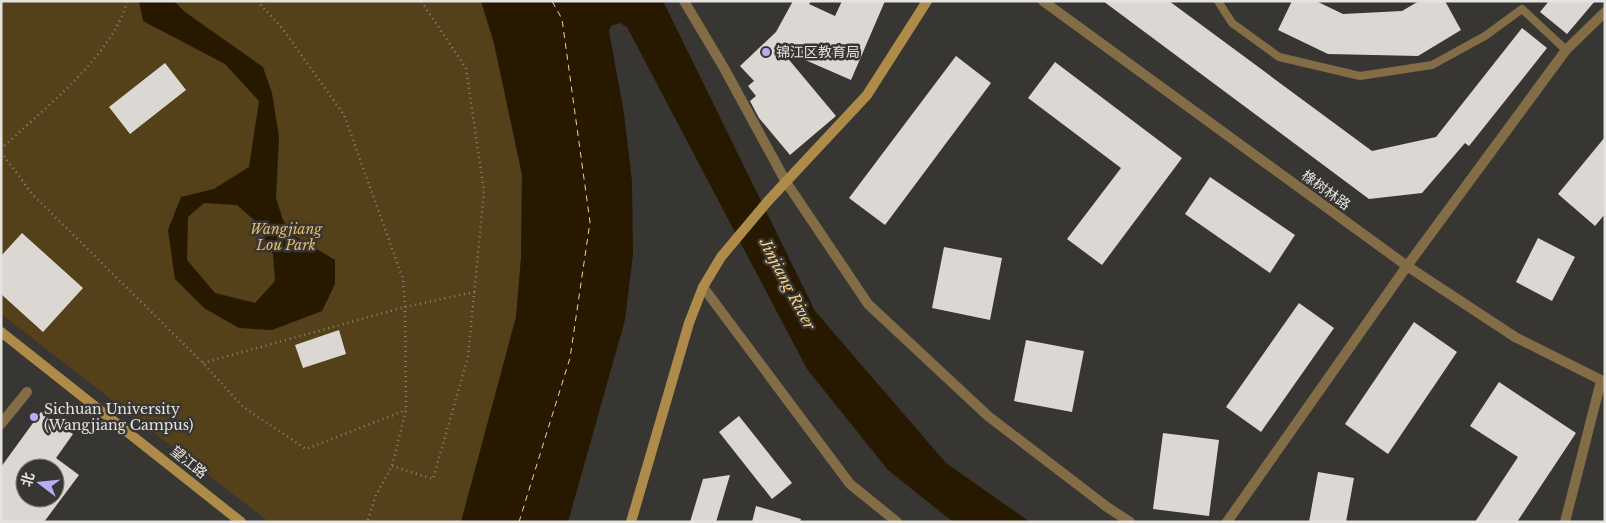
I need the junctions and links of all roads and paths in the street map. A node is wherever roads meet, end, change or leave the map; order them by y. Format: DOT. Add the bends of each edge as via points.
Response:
graph roads {
  1 [pos="127,1"];
  2 [pos="257,1"];
  3 [pos="421,1"];
  4 [pos="684,1"];
  5 [pos="927,1"];
  6 [pos="1043,1"];
  7 [pos="1218,1"];
  8 [pos="1605,12"];
  9 [pos="1566,50"];
  10 [pos="1,150"];
  11 [pos="786,182"];
  12 [pos="1407,266"];
  13 [pos="703,287"];
  14 [pos="474,292"];
  15 [pos="405,307"];
  16 [pos="1,332"];
  17 [pos="203,363"];
  18 [pos="1603,382"];
  19 [pos="27,392"];
  20 [pos="406,410"];
  21 [pos="1,424"];
  22 [pos="392,466"];
  23 [pos="241,522"];
  24 [pos="367,522"];
  25 [pos="631,522"];
  26 [pos="897,522"];
  27 [pos="1130,522"];
  28 [pos="1227,522"];
  29 [pos="1565,522"];
  1 -- 10 [label="path" via="124,16 89,66"];
  2 -- 15 [label="path" via="282,28 344,115 403,279"];
  3 -- 14 [label="path" via="466,68 484,191"];
  4 -- 11 [label="street"];
  5 -- 11 [label="street" via="867,95"];
  6 -- 12 [label="street, 橡树林路"];
  7 -- 9 [label="lane" via="1232,23 1279,57 1360,76 1432,65 1485,36 1522,8"];
  8 -- 9 [label="street"];
  9 -- 12 [label="street"];
  10 -- 17 [label="path" via="33,195"];
  11 -- 13 [label="street" via="721,257"];
  11 -- 27 [label="street" via="868,304 988,416"];
  12 -- 18 [label="street, 橡树林路" via="1515,337"];
  12 -- 28 [label="street"];
  13 -- 25 [label="street" via="689,323"];
  13 -- 26 [label="street" via="850,484"];
  14 -- 15 [label="path"];
  14 -- 22 [label="path" via="468,357 433,480"];
  15 -- 17 [label="path"];
  15 -- 20 [label="path"];
  16 -- 23 [label="street, 望江路"];
  17 -- 20 [label="path" via="243,407 306,449"];
  18 -- 29 [label="street"];
  19 -- 21 [label="street"];
  20 -- 22 [label="path"];
  22 -- 24 [label="path" via="376,495"];
}
